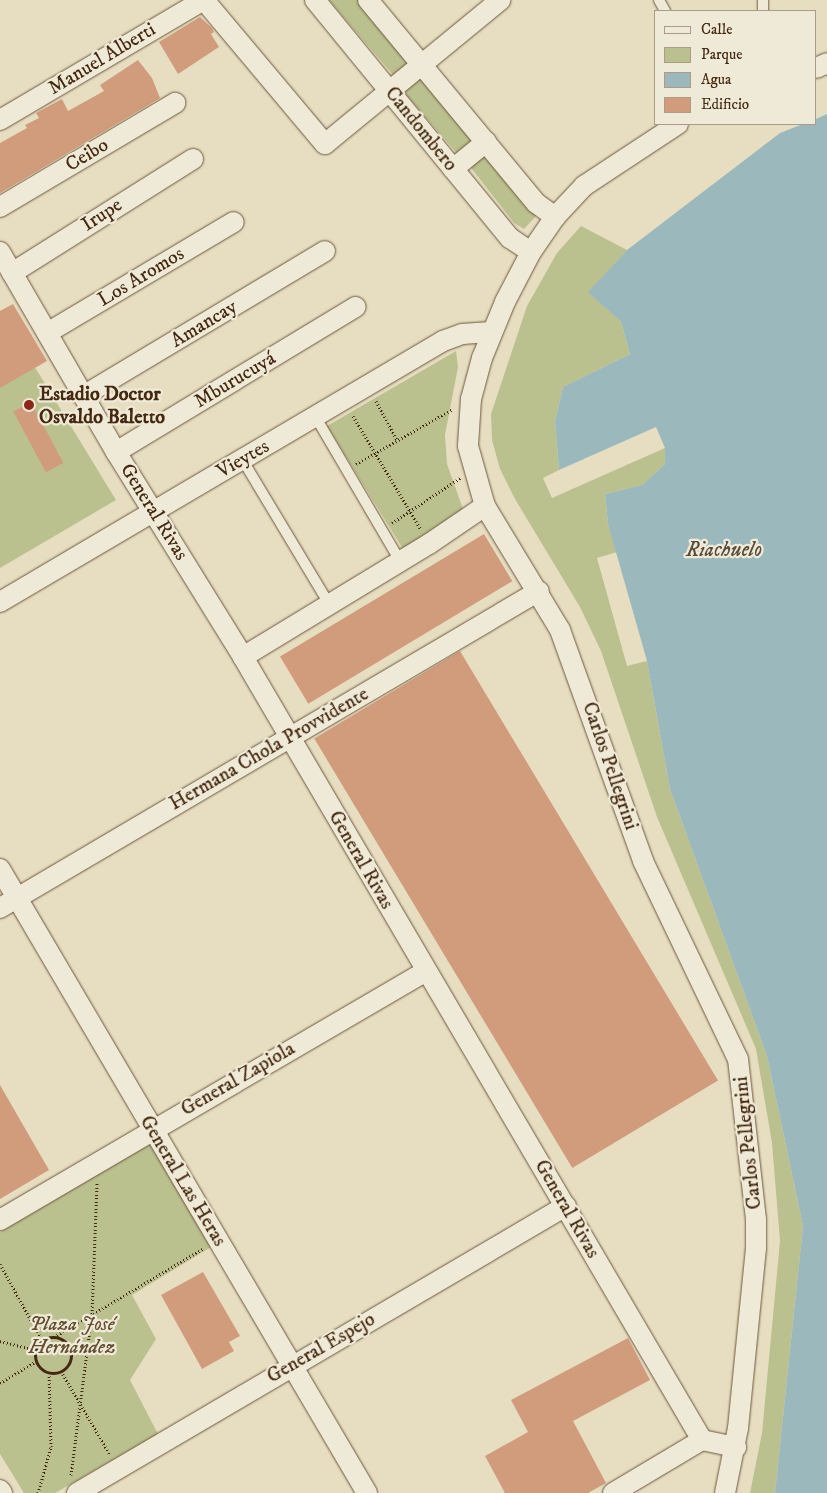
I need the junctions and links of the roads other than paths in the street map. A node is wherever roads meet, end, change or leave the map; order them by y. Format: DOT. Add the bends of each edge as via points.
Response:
graph roads {
  1 [pos="204,0"];
  2 [pos="315,0"];
  3 [pos="368,0"];
  4 [pos="500,0"];
  5 [pos="420,64"];
  6 [pos="390,90"];
  7 [pos="174,103"];
  8 [pos="0,120"];
  9 [pos="676,125"];
  10 [pos="486,142"];
  11 [pos="193,159"];
  12 [pos="453,169"];
  13 [pos="0,207"];
  14 [pos="555,217"];
  15 [pos="234,222"];
  16 [pos="0,252"];
  17 [pos="325,252"];
  18 [pos="530,252"];
  19 [pos="12,273"];
  20 [pos="355,307"];
  21 [pos="491,332"];
  22 [pos="47,333"];
  23 [pos="83,396"];
  24 [pos="315,416"];
  25 [pos="116,452"];
  26 [pos="242,459"];
  27 [pos="486,506"];
  28 [pos="154,511"];
  29 [pos="400,560"];
  30 [pos="539,591"];
  31 [pos="0,602"];
  32 [pos="330,604"];
  33 [pos="243,657"];
  34 [pos="289,738"];
  35 [pos="0,869"];
  36 [pos="8,903"];
  37 [pos="426,970"];
  38 [pos="152,1128"];
  39 [pos="566,1206"];
  40 [pos="0,1220"];
  41 [pos="291,1365"];
  42 [pos="702,1440"];
  43 [pos="736,1447"];
  44 [pos="74,1488"];
  45 [pos="367,1493"];
  46 [pos="613,1493"];
  47 [pos="725,1493"];
  1 -- 6 [label="street" via="325,144"];
  1 -- 8 [label="street, Manuel Alberti"];
  2 -- 6 [label="street, Candombero"];
  3 -- 5 [label="street, Candombero"];
  4 -- 5 [label="street"];
  5 -- 6 [label="street"];
  5 -- 10 [label="street, Candombero"];
  6 -- 12 [label="street, Candombero"];
  7 -- 13 [label="street, Ceibo"];
  9 -- 14 [label="street, Carlos Pellegrini" via="604,170"];
  10 -- 12 [label="street"];
  10 -- 14 [label="street, Candombero" via="536,203"];
  11 -- 19 [label="street, Irupe"];
  12 -- 18 [label="street, Candombero" via="510,238"];
  14 -- 18 [label="street, Carlos Pellegrini"];
  15 -- 22 [label="street, Los Aromos"];
  16 -- 19 [label="street, General Rivas"];
  17 -- 23 [label="street, Amancay"];
  18 -- 21 [label="street, Carlos Pellegrini"];
  19 -- 22 [label="street, General Rivas"];
  20 -- 25 [label="street, Mburucuyá"];
  21 -- 24 [label="street, Vieytes" via="462,334 443,341"];
  21 -- 27 [label="street, Carlos Pellegrini" via="471,399 468,446"];
  22 -- 23 [label="street, General Rivas"];
  23 -- 25 [label="street, General Rivas"];
  24 -- 26 [label="street, Vieytes"];
  24 -- 29 [label="lane"];
  25 -- 28 [label="street, General Rivas"];
  26 -- 28 [label="street, Vieytes"];
  26 -- 32 [label="lane"];
  27 -- 29 [label="street"];
  27 -- 30 [label="street, Carlos Pellegrini"];
  28 -- 31 [label="street, Vieytes"];
  28 -- 33 [label="street, General Rivas"];
  29 -- 32 [label="street"];
  30 -- 34 [label="street, Hermana Chola Provvidente"];
  30 -- 43 [label="street, Carlos Pellegrini" via="580,680 644,861 738,1059 756,1219 756,1248"];
  32 -- 33 [label="street"];
  33 -- 34 [label="street, General Rivas"];
  34 -- 36 [label="street, Hermana Chola Provvidente"];
  34 -- 37 [label="street, General Rivas"];
  35 -- 36 [label="street, General Las Heras"];
  36 -- 38 [label="street, General Las Heras"];
  37 -- 38 [label="street, General Zapiola"];
  37 -- 39 [label="street, General Rivas"];
  38 -- 40 [label="street, General Zapiola"];
  38 -- 41 [label="street, General Las Heras"];
  39 -- 41 [label="street, General Espejo"];
  39 -- 42 [label="street, General Rivas"];
  41 -- 44 [label="street, General Espejo" via="119,1469"];
  41 -- 45 [label="street, General Las Heras"];
  42 -- 43 [label="street"];
  42 -- 46 [label="street"];
  43 -- 47 [label="street, Carlos Pellegrini"];
}
